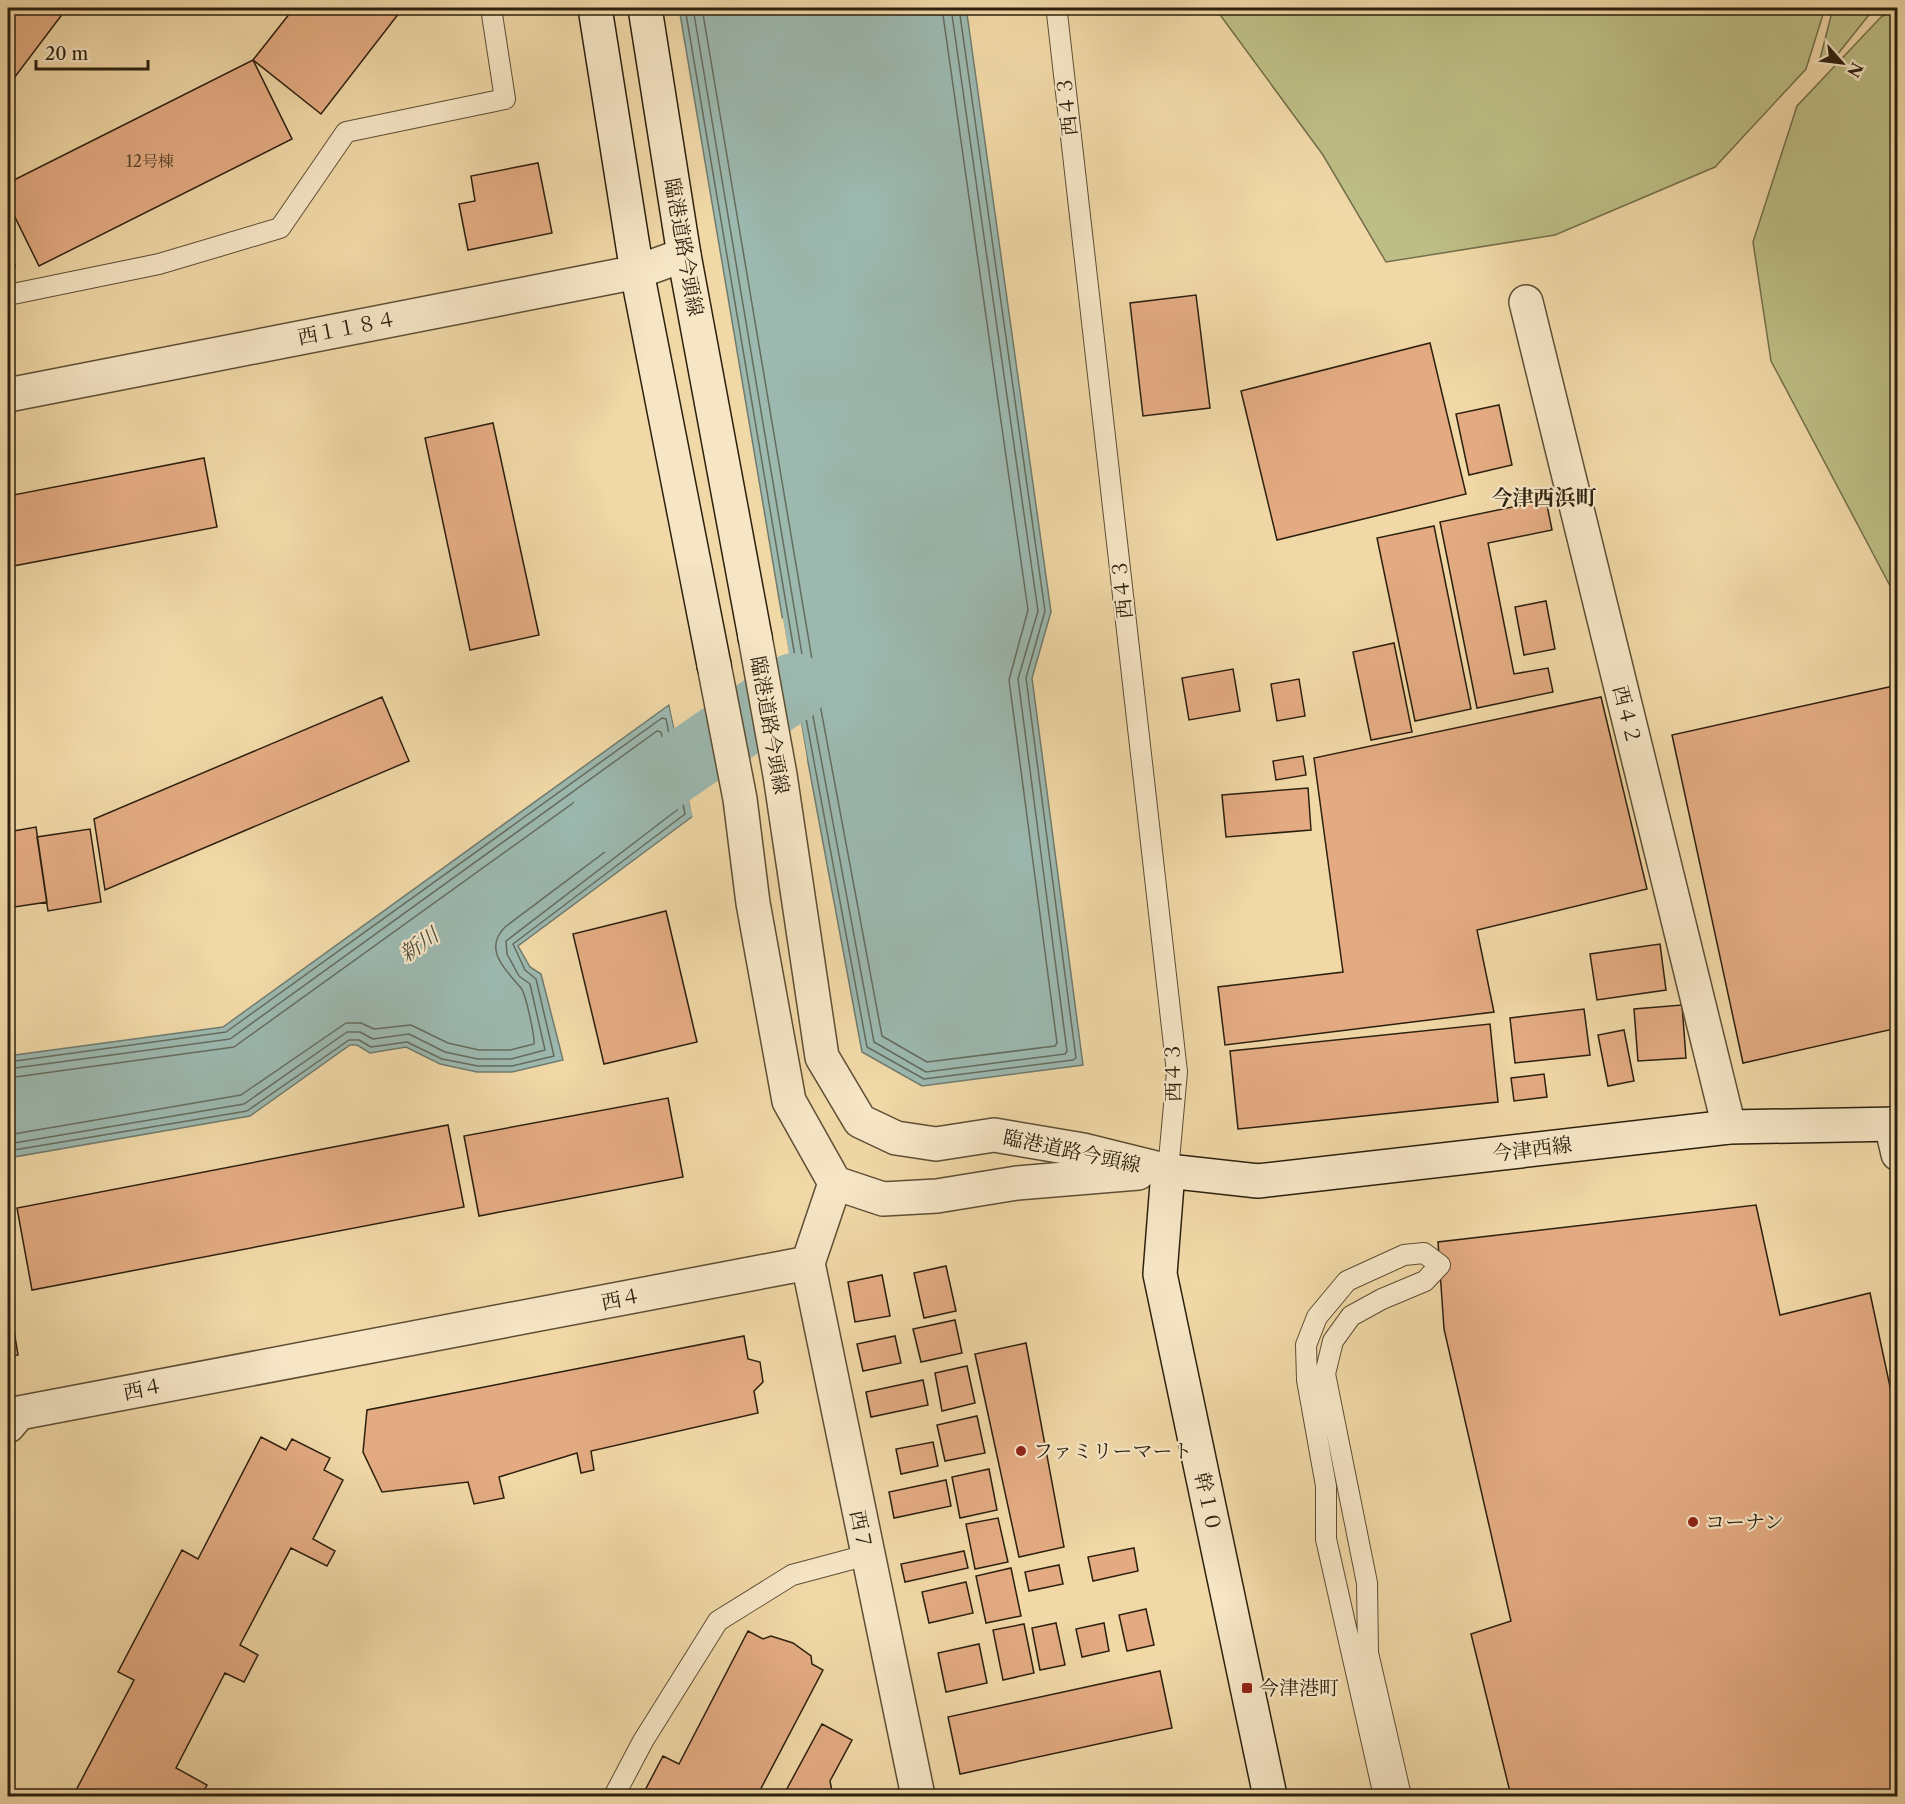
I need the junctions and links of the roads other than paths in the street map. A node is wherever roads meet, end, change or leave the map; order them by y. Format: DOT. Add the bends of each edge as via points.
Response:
graph roads {
  1 [pos="490,8"];
  2 [pos="595,8"];
  3 [pos="645,8"];
  4 [pos="1053,8"];
  5 [pos="684,255"];
  6 [pos="637,272"];
  7 [pos="8,295"];
  8 [pos="1526,302"];
  9 [pos="8,395"];
  10 [pos="1729,1127"];
  11 [pos="1895,1134"];
  12 [pos="1168,1171"];
  13 [pos="835,1183"];
  14 [pos="808,1263"];
  15 [pos="13,1420"];
  16 [pos="867,1555"];
  17 [pos="614,1797"];
  18 [pos="918,1797"];
  19 [pos="1270,1797"];
  20 [pos="1384,1797"];
  21 [pos="1401,1797"];
  1 -- 7 [label="lane" via="505,99 346,132 280,228 159,264"];
  2 -- 6 [label="street"];
  3 -- 5 [label="street, 臨港道路今頭線"];
  4 -- 12 [label="lane, 西４３" via="1057,13 1177,1072"];
  5 -- 6 [label="street, 西１１８４"];
  5 -- 12 [label="street, 臨港道路今頭線" via="780,776 822,1057 860,1121 896,1138 936,1144 994,1135 1083,1150"];
  6 -- 9 [label="street, 西１１８４"];
  6 -- 13 [label="street" via="740,800 753,903 789,1101"];
  8 -- 10 [label="street, 西４２"];
  10 -- 11 [label="street, 今津西線"];
  10 -- 12 [label="street, 今津西線" via="1258,1180"];
  12 -- 13 [label="street" via="883,1199"];
  12 -- 19 [label="street, 幹１０" via="1160,1274"];
  13 -- 14 [label="street"];
  14 -- 15 [label="street, 西４"];
  14 -- 16 [label="street, 西７"];
  16 -- 17 [label="lane" via="792,1575 718,1621 643,1741"];
  16 -- 18 [label="street, 西７"];
  20 -- 21 [label="lane" via="1326,1539 1326,1486 1307,1380 1306,1345 1317,1317 1347,1281 1404,1255 1425,1252 1440,1265 1425,1281 1351,1316 1333,1341 1325,1374 1367,1583 1368,1653"];
}
